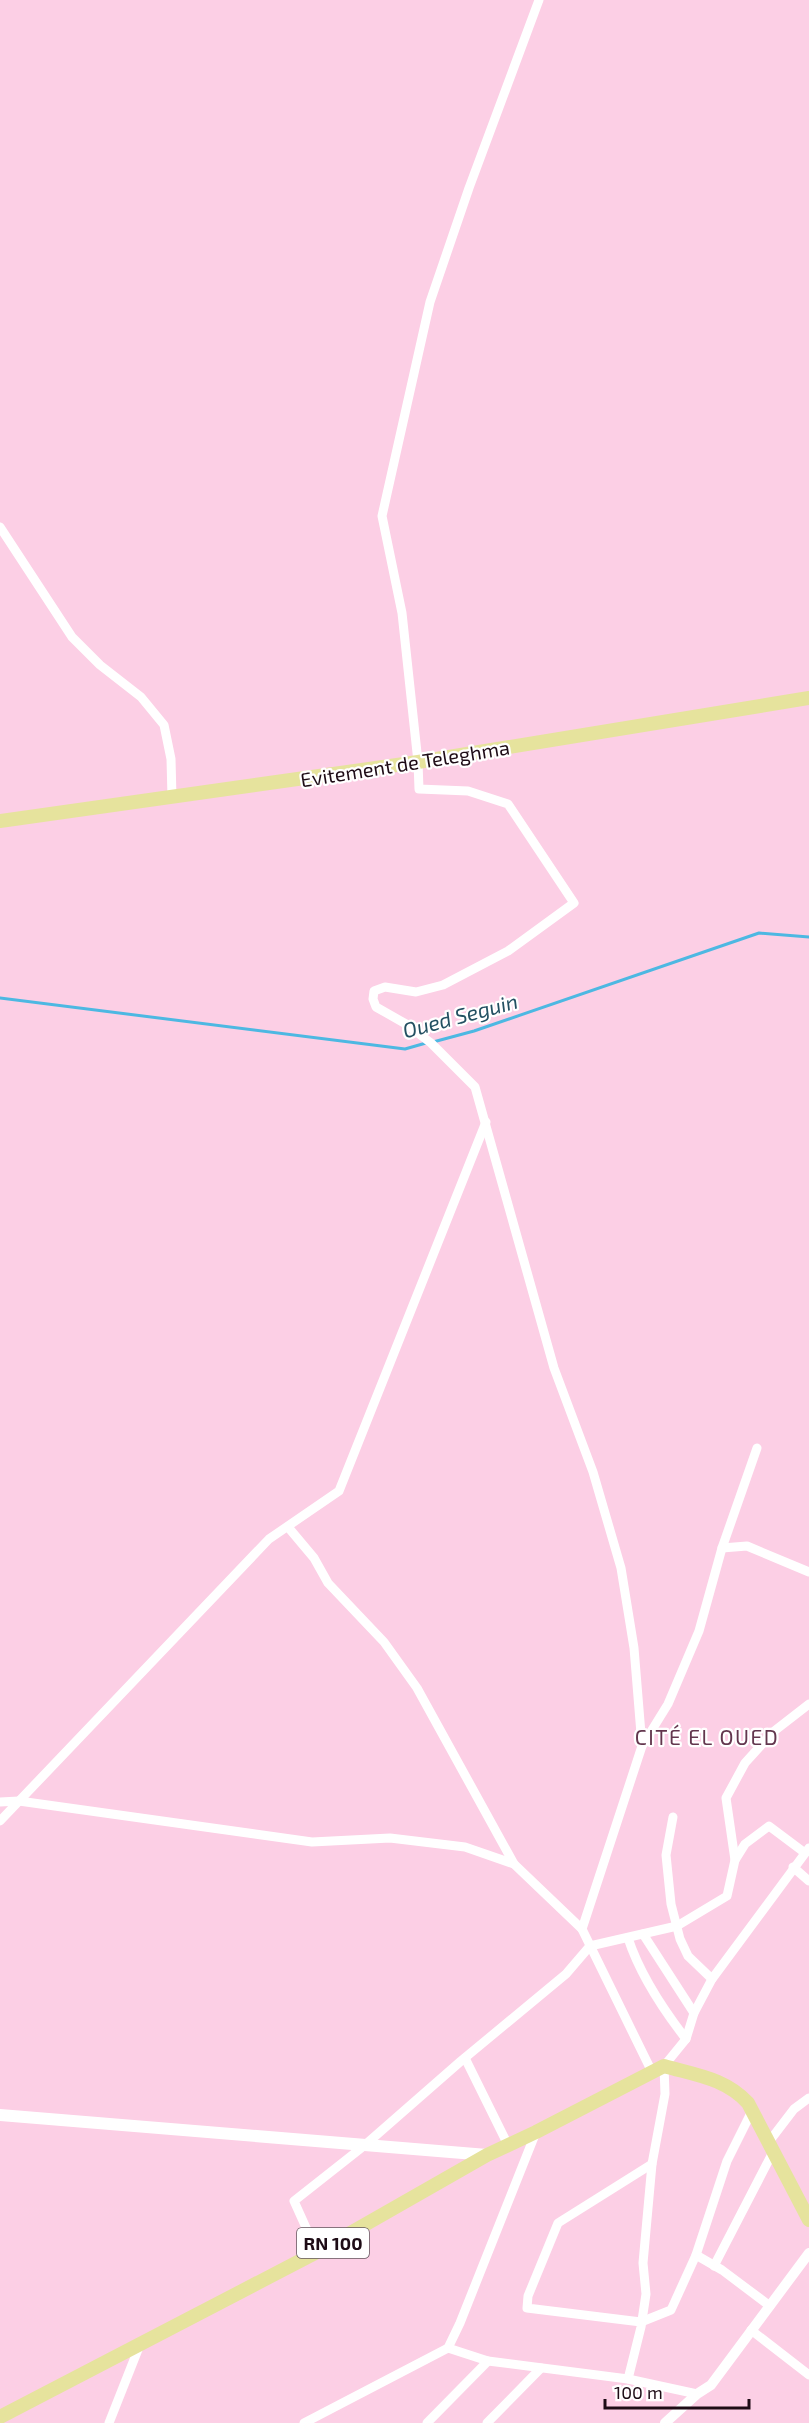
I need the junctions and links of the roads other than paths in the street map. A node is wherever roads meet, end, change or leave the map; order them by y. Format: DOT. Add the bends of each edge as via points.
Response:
graph roads {
  1 [pos="539,0"];
  2 [pos="0,527"];
  3 [pos="809,698"];
  4 [pos="418,762"];
  5 [pos="172,798"];
  6 [pos="0,821"];
  7 [pos="486,1122"];
  8 [pos="757,1448"];
  9 [pos="288,1527"];
  10 [pos="722,1548"];
  11 [pos="809,1572"];
  12 [pos="808,1706"];
  13 [pos="642,1746"];
  14 [pos="19,1801"];
  15 [pos="0,1802"];
  16 [pos="673,1817"];
  17 [pos="0,1821"];
  18 [pos="807,1850"];
  19 [pos="735,1860"];
  20 [pos="514,1864"];
  21 [pos="793,1867"];
  22 [pos="809,1881"];
  23 [pos="677,1926"];
  24 [pos="582,1929"];
  25 [pos="643,1934"];
  26 [pos="628,1938"];
  27 [pos="590,1946"];
  28 [pos="712,1979"];
  29 [pos="694,2013"];
  30 [pos="686,2039"];
  31 [pos="465,2058"];
  32 [pos="658,2069"];
  33 [pos="809,2098"];
  34 [pos="752,2111"];
  35 [pos="0,2115"];
  36 [pos="536,2132"];
  37 [pos="365,2145"];
  38 [pos="508,2145"];
  39 [pos="770,2147"];
  40 [pos="487,2155"];
  41 [pos="652,2164"];
  42 [pos="809,2220"];
  43 [pos="317,2252"];
  44 [pos="809,2253"];
  45 [pos="696,2255"];
  46 [pos="714,2266"];
  47 [pos="770,2306"];
  48 [pos="640,2322"];
  49 [pos="751,2330"];
  50 [pos="142,2342"];
  51 [pos="448,2348"];
  52 [pos="488,2361"];
  53 [pos="541,2368"];
  54 [pos="809,2375"];
  55 [pos="628,2379"];
  56 [pos="697,2394"];
  57 [pos="0,2417"];
  58 [pos="109,2423"];
  59 [pos="304,2423"];
  60 [pos="427,2423"];
  61 [pos="488,2423"];
  62 [pos="665,2423"];
  1 -- 4 [label="street" via="430,302 382,516 402,613"];
  2 -- 5 [label="street" via="72,637 141,697 164,725 171,759"];
  3 -- 4 [label="main road, Evitement de Teleghma"];
  4 -- 5 [label="main road, Evitement de Teleghma"];
  4 -- 7 [label="street" via="419,789 468,791 508,804 574,903 508,951 443,985 416,992 385,987 374,991 376,1007 406,1023 476,1087"];
  5 -- 6 [label="main road, Evitement de Teleghma"];
  7 -- 9 [label="street" via="339,1491"];
  7 -- 13 [label="street" via="554,1368 593,1472 621,1568 634,1648"];
  8 -- 10 [label="street"];
  9 -- 14 [label="street" via="270,1539"];
  9 -- 20 [label="street" via="314,1558 328,1583 384,1642 417,1688"];
  10 -- 11 [label="street" via="747,1546"];
  10 -- 13 [label="street" via="699,1631 668,1704"];
  12 -- 19 [label="street" via="773,1732 745,1763 726,1798"];
  13 -- 24 [label="street"];
  14 -- 15 [label="street"];
  14 -- 17 [label="street"];
  14 -- 20 [label="street" via="312,1842 390,1838 465,1847"];
  16 -- 23 [label="street" via="666,1869"];
  18 -- 19 [label="street" via="769,1826 745,1844"];
  18 -- 21 [label="street"];
  19 -- 23 [label="street" via="727,1896"];
  20 -- 24 [label="street"];
  21 -- 22 [label="street"];
  21 -- 28 [label="street"];
  23 -- 25 [label="street"];
  23 -- 28 [label="street" via="688,1956"];
  24 -- 27 [label="street"];
  25 -- 26 [label="street"];
  25 -- 29 [label="street"];
  26 -- 27 [label="street"];
  26 -- 30 [label="street" via="649,1984"];
  27 -- 31 [label="street" via="566,1974"];
  27 -- 32 [label="street"];
  28 -- 29 [label="street"];
  29 -- 30 [label="street"];
  30 -- 32 [label="street"];
  31 -- 37 [label="street"];
  31 -- 38 [label="street"];
  32 -- 34 [label="main road" via="718,2081 736,2090"];
  32 -- 36 [label="main road, RN 100"];
  32 -- 41 [label="street" via="664,2094"];
  33 -- 39 [label="street" via="794,2109"];
  34 -- 39 [label="main road"];
  34 -- 45 [label="street" via="727,2161"];
  35 -- 37 [label="main road"];
  36 -- 38 [label="main road, RN 100"];
  36 -- 51 [label="street"];
  37 -- 40 [label="main road"];
  37 -- 43 [label="street" via="294,2201"];
  38 -- 40 [label="main road, RN 100"];
  39 -- 42 [label="main road"];
  39 -- 46 [label="street"];
  40 -- 43 [label="main road, RN 100"];
  41 -- 48 [label="street" via="643,2263 646,2294"];
  41 -- 48 [label="street" via="558,2223 527,2302 527,2308"];
  43 -- 50 [label="main road, RN 100"];
  44 -- 47 [label="street"];
  45 -- 46 [label="street"];
  45 -- 48 [label="street" via="671,2310"];
  46 -- 47 [label="street"];
  47 -- 49 [label="street"];
  48 -- 55 [label="street"];
  49 -- 54 [label="street"];
  49 -- 56 [label="street" via="711,2385"];
  50 -- 57 [label="main road, RN 100"];
  50 -- 58 [label="street"];
  51 -- 52 [label="street"];
  51 -- 59 [label="street"];
  52 -- 53 [label="street"];
  52 -- 60 [label="street"];
  53 -- 55 [label="street"];
  53 -- 61 [label="street"];
  55 -- 56 [label="street"];
  56 -- 62 [label="street"];
}
